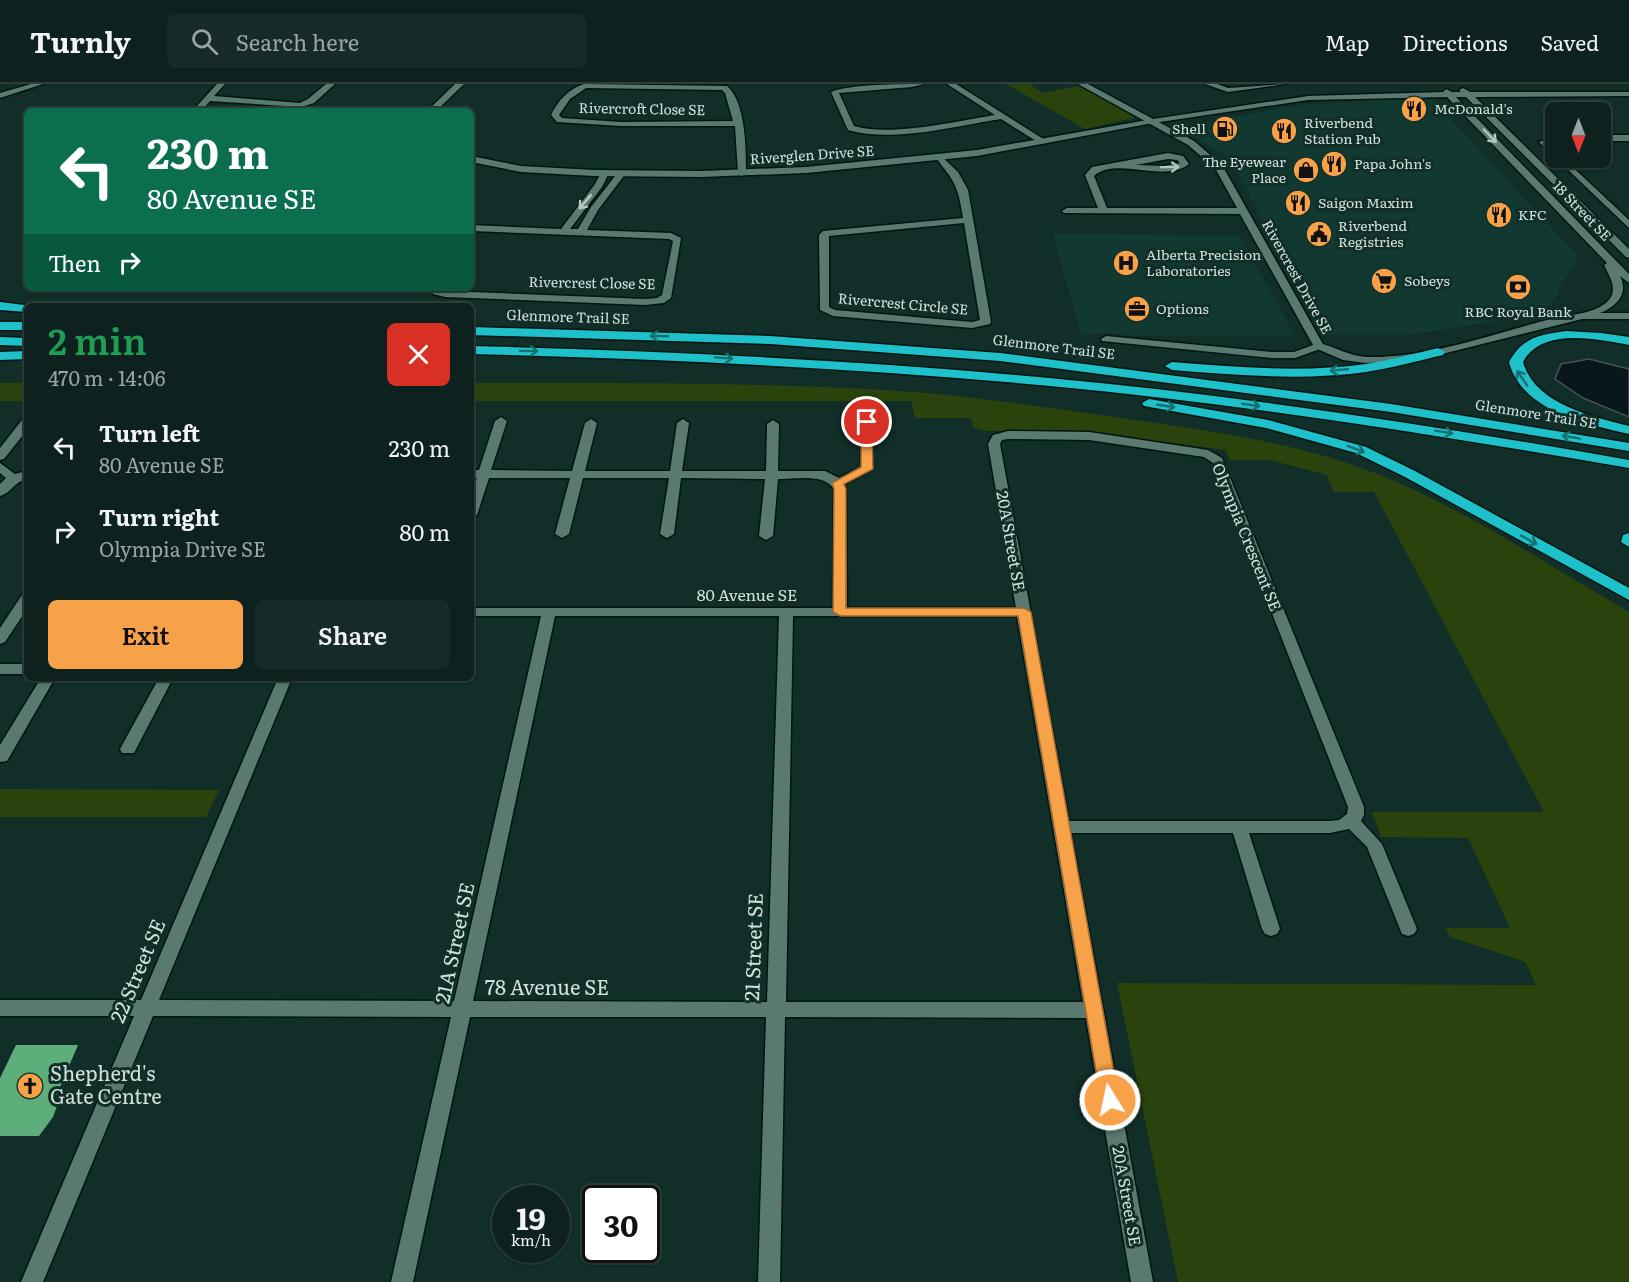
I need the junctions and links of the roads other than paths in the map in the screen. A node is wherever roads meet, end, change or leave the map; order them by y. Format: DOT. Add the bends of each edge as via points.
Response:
graph roads {
  1 [pos="19,84"];
  2 [pos="39,84"];
  3 [pos="221,84"];
  4 [pos="331,84"];
  5 [pos="460,84"];
  6 [pos="920,84"];
  7 [pos="951,84"];
  8 [pos="1083,84"];
  9 [pos="1209,84"];
  10 [pos="1282,84"];
  11 [pos="1416,86"];
  12 [pos="1458,86"];
  13 [pos="1629,87"];
  14 [pos="1444,89"];
  15 [pos="0,90"];
  16 [pos="1467,94"];
  17 [pos="1502,94"];
  18 [pos="1629,94"];
  19 [pos="0,96"];
  20 [pos="208,98"];
  21 [pos="231,102"];
  22 [pos="200,108"];
  23 [pos="219,108"];
  24 [pos="434,108"];
  25 [pos="1003,116"];
  26 [pos="1489,116"];
  27 [pos="1153,121"];
  28 [pos="738,123"];
  29 [pos="1611,138"];
  30 [pos="1629,138"];
  31 [pos="1044,142"];
  32 [pos="940,158"];
  33 [pos="474,160"];
  34 [pos="1111,167"];
  35 [pos="1570,168"];
  36 [pos="605,173"];
  37 [pos="622,173"];
  38 [pos="742,173"];
  39 [pos="1245,210"];
  40 [pos="1067,211"];
  41 [pos="1104,211"];
  42 [pos="968,220"];
  43 [pos="1629,225"];
  44 [pos="474,228"];
  45 [pos="564,231"];
  46 [pos="582,231"];
  47 [pos="1603,254"];
  48 [pos="1629,255"];
  49 [pos="1629,280"];
  50 [pos="437,291"];
  51 [pos="0,306"];
  52 [pos="24,308"];
  53 [pos="1582,316"];
  54 [pos="1629,316"];
  55 [pos="0,326"];
  56 [pos="24,326"];
  57 [pos="474,331"];
  58 [pos="1106,339"];
  59 [pos="0,341"];
  60 [pos="1629,341"];
  61 [pos="24,342"];
  62 [pos="847,344"];
  63 [pos="1319,346"];
  64 [pos="474,350"];
  65 [pos="1437,352"];
  66 [pos="24,355"];
  67 [pos="0,356"];
  68 [pos="837,365"];
  69 [pos="501,421"];
  70 [pos="867,422"];
  71 [pos="591,423"];
  72 [pos="683,423"];
  73 [pos="773,424"];
  74 [pos="24,426"];
  75 [pos="1629,430"];
  76 [pos="997,438"];
  77 [pos="1629,447"];
  78 [pos="0,456"];
  79 [pos="1629,464"];
  80 [pos="0,467"];
  81 [pos="676,473"];
  82 [pos="772,473"];
  83 [pos="474,474"];
  84 [pos="485,474"];
  85 [pos="579,474"];
  86 [pos="24,476"];
  87 [pos="14,478"];
  88 [pos="837,483"];
  89 [pos="0,492"];
  90 [pos="474,506"];
  91 [pos="562,534"];
  92 [pos="667,534"];
  93 [pos="766,537"];
  94 [pos="1629,595"];
  95 [pos="24,603"];
  96 [pos="474,612"];
  97 [pos="786,612"];
  98 [pos="840,612"];
  99 [pos="1024,612"];
  100 [pos="549,613"];
  101 [pos="0,639"];
  102 [pos="0,669"];
  103 [pos="24,669"];
  104 [pos="46,681"];
  105 [pos="164,681"];
  106 [pos="284,681"];
  107 [pos="128,749"];
  108 [pos="1,757"];
  109 [pos="1351,821"];
  110 [pos="1061,827"];
  111 [pos="1239,827"];
  112 [pos="1270,929"];
  113 [pos="1408,929"];
  114 [pos="0,1008"];
  115 [pos="147,1009"];
  116 [pos="463,1010"];
  117 [pos="1094,1010"];
  118 [pos="775,1011"];
  119 [pos="32,1282"];
  120 [pos="402,1282"];
  121 [pos="770,1282"];
  122 [pos="1142,1282"];
  1 -- 15 [label="street"];
  2 -- 19 [label="street"];
  3 -- 20 [label="street"];
  4 -- 21 [label="street" via="301,105"];
  5 -- 24 [label="street"];
  6 -- 25 [label="street" via="846,87 835,92 851,128 864,132"];
  7 -- 25 [label="street"];
  8 -- 27 [label="street, Rivercrest Drive SE"];
  9 -- 10 [label="street" via="1228,90"];
  11 -- 14 [label="street, Riverglen Drive SE"];
  11 -- 27 [label="street, Riverglen Drive SE" via="1292,94"];
  12 -- 13 [label="street"];
  12 -- 14 [label="street"];
  12 -- 16 [label="street, 18 Street SE"];
  14 -- 16 [label="street, Riverglen Drive SE"];
  14 -- 27 [label="street, Riverglen Drive SE" via="1308,98"];
  14 -- 47 [label="street, 18 Street SE, one-way"];
  16 -- 17 [label="street, Riverglen Drive SE"];
  16 -- 26 [label="street, 18 Street SE"];
  17 -- 18 [label="street, Riverglen Drive SE"];
  17 -- 26 [label="street" via="1488,100 1485,106"];
  20 -- 21 [label="street"];
  20 -- 22 [label="street"];
  21 -- 23 [label="street"];
  25 -- 31 [label="street"];
  26 -- 48 [label="street, 18 Street SE"];
  27 -- 31 [label="street, Riverglen Drive SE"];
  27 -- 39 [label="street, Rivercrest Drive SE" via="1212,159"];
  28 -- 28 [label="street, Rivercroft Close SE" via="612,124 565,121 555,115 576,88 585,86 717,87 729,92"];
  28 -- 38 [label="street, Rivercroft Close SE"];
  29 -- 30 [label="street"];
  31 -- 32 [label="street, Riverglen Drive SE"];
  32 -- 38 [label="street, Riverglen Drive SE"];
  32 -- 42 [label="street, Rivercrest Circle SE" via="963,190"];
  33 -- 36 [label="street, Riverglen Drive SE" via="520,169"];
  34 -- 34 [label="street, one-way" via="1173,167 1185,164 1180,158 1168,156"];
  34 -- 41 [label="street" via="1098,168 1089,175"];
  35 -- 43 [label="street"];
  36 -- 37 [label="street, Riverglen Drive SE"];
  36 -- 45 [label="street, one-way"];
  37 -- 38 [label="street, Riverglen Drive SE"];
  37 -- 46 [label="street"];
  39 -- 41 [label="street"];
  39 -- 63 [label="street, Rivercrest Drive SE"];
  40 -- 41 [label="street"];
  42 -- 42 [label="street, Rivercrest Circle SE" via="988,318 984,324 837,313 824,308 826,233"];
  44 -- 45 [label="street, Rivercrest Close SE"];
  45 -- 46 [label="street, Rivercrest Close SE"];
  46 -- 50 [label="street, Rivercrest Close SE" via="664,234 678,240 667,296 645,302"];
  47 -- 49 [label="street, 18 Street SE"];
  47 -- 53 [label="street" via="1618,283 1618,294 1610,305"];
  51 -- 52 [label="highway"];
  53 -- 54 [label="street"];
  53 -- 65 [label="street"];
  55 -- 56 [label="highway"];
  62 -- 57 [label="highway, Glenmore Trail SE, one-way"];
  58 -- 63 [label="street, Rivercrest Drive SE" via="1272,356 1295,355"];
  59 -- 61 [label="highway"];
  75 -- 60 [label="highway, one-way" via="1581,416 1544,399 1524,382 1516,362 1524,348 1552,337 1588,335"];
  65 -- 62 [label="highway, one-way" via="1363,368 1272,373 948,347"];
  77 -- 62 [label="highway, Glenmore Trail SE, one-way" via="1208,382 1000,357"];
  63 -- 65 [label="street" via="1343,357 1366,360"];
  64 -- 68 [label="highway, Glenmore Trail SE, one-way" via="663,354"];
  66 -- 67 [label="highway"];
  68 -- 79 [label="highway, Glenmore Trail SE, one-way" via="1175,394 1394,424"];
  68 -- 94 [label="highway, one-way" via="1183,408 1319,437 1361,450 1410,474"];
  69 -- 84 [label="street"];
  70 -- 88 [label="street" via="867,469"];
  71 -- 85 [label="street"];
  72 -- 81 [label="street"];
  73 -- 82 [label="street"];
  74 -- 78 [label="street"];
  76 -- 99 [label="street, 20A Street SE" via="994,444"];
  76 -- 109 [label="street, Olympia Crescent SE" via="1089,436 1199,452 1215,458 1356,807"];
  80 -- 87 [label="street"];
  81 -- 82 [label="street"];
  81 -- 85 [label="street"];
  81 -- 92 [label="street"];
  82 -- 88 [label="street" via="819,474"];
  82 -- 93 [label="street"];
  83 -- 84 [label="street"];
  84 -- 85 [label="street"];
  84 -- 90 [label="street"];
  85 -- 91 [label="street"];
  86 -- 87 [label="street"];
  87 -- 89 [label="street"];
  88 -- 98 [label="street"];
  95 -- 101 [label="street"];
  96 -- 100 [label="street, 80 Avenue SE"];
  97 -- 98 [label="street, 80 Avenue SE"];
  97 -- 100 [label="street, 80 Avenue SE"];
  97 -- 118 [label="street, 21 Street SE"];
  98 -- 99 [label="street, 80 Avenue SE"];
  99 -- 110 [label="street, 20A Street SE"];
  100 -- 116 [label="street, 21A Street SE"];
  102 -- 103 [label="street"];
  104 -- 108 [label="street"];
  105 -- 107 [label="street"];
  106 -- 115 [label="street, 22 Street SE"];
  109 -- 111 [label="street" via="1329,827"];
  109 -- 113 [label="street" via="1374,844"];
  110 -- 111 [label="street"];
  110 -- 117 [label="street, 20A Street SE"];
  111 -- 112 [label="street"];
  114 -- 115 [label="street, 78 Avenue SE"];
  115 -- 116 [label="street, 78 Avenue SE"];
  115 -- 119 [label="street, 22 Street SE"];
  116 -- 118 [label="street, 78 Avenue SE"];
  116 -- 120 [label="street, 21A Street SE"];
  117 -- 118 [label="street, 78 Avenue SE"];
  117 -- 122 [label="street, 20A Street SE"];
  118 -- 121 [label="street, 21 Street SE"];
}
